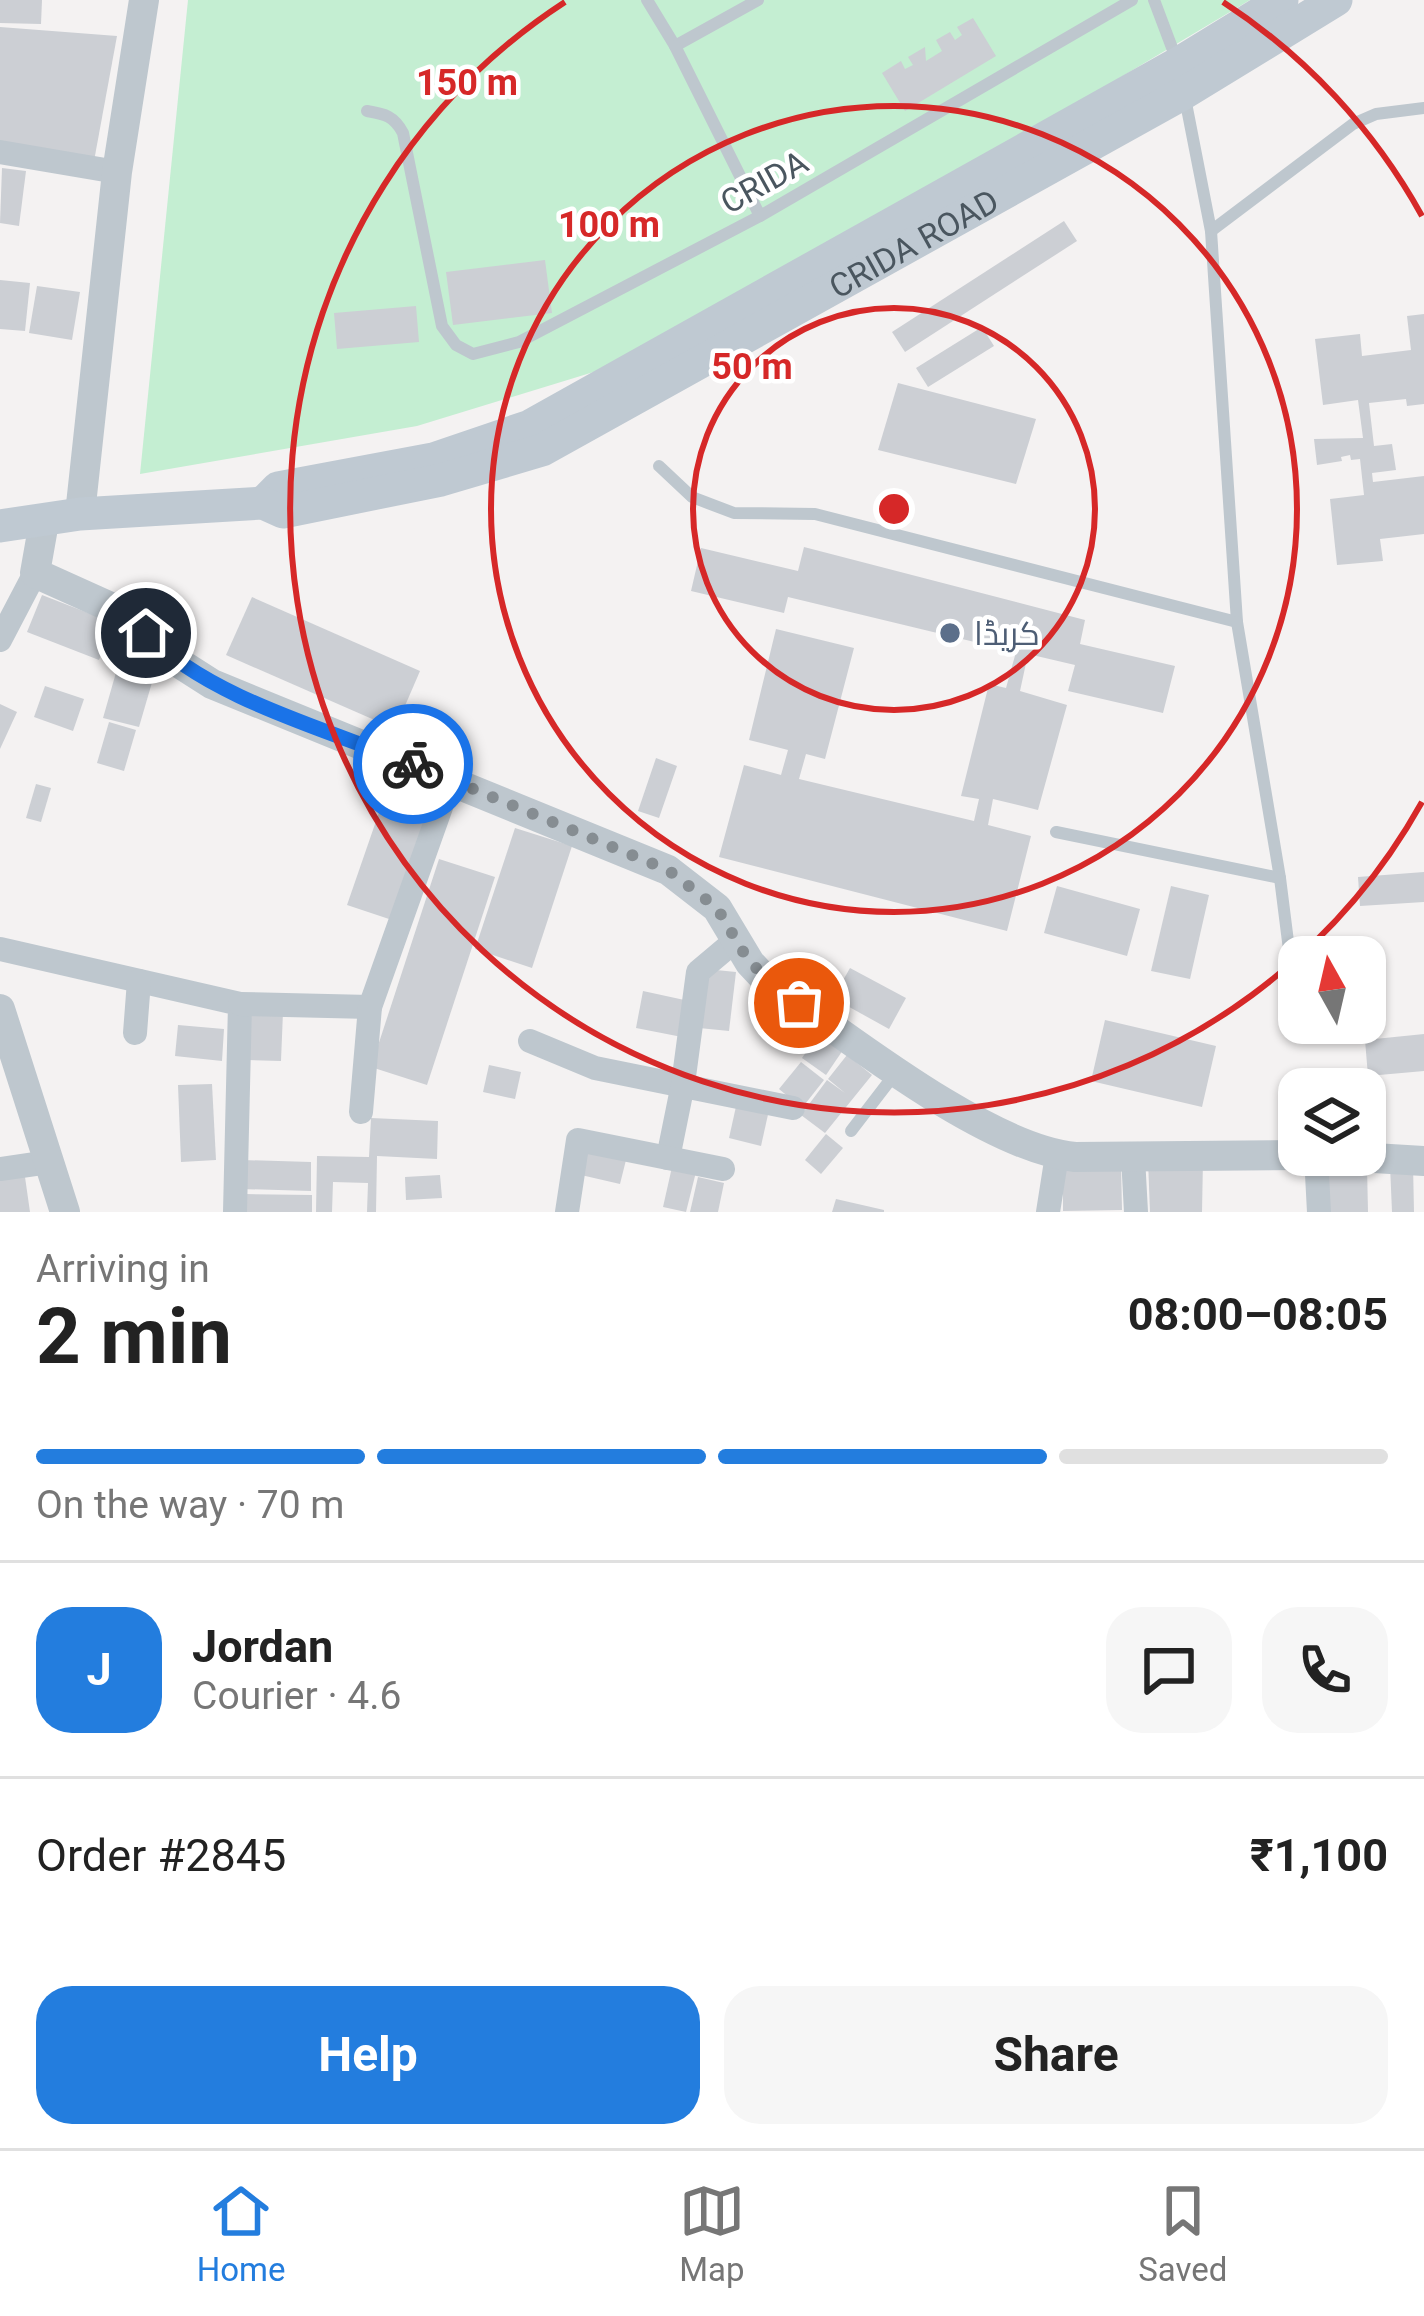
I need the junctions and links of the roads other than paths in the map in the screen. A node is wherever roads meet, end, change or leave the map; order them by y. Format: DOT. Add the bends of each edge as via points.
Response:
graph roads {
  1 [pos="144,0"];
  2 [pos="647,0"];
  3 [pos="758,0"];
  4 [pos="1132,0"];
  5 [pos="1154,0"];
  6 [pos="1282,0"];
  7 [pos="1336,0"];
  8 [pos="675,46"];
  9 [pos="1182,78"];
  10 [pos="1424,108"];
  11 [pos="367,111"];
  12 [pos="0,152"];
  13 [pos="118,172"];
  14 [pos="760,216"];
  15 [pos="1211,231"];
  16 [pos="659,466"];
  17 [pos="80,514"];
  18 [pos="44,522"];
  19 [pos="0,526"];
  20 [pos="35,573"];
  21 [pos="1237,622"];
  22 [pos="0,640"];
  23 [pos="451,779"];
  24 [pos="1056,832"];
  25 [pos="1280,878"];
  26 [pos="1287,936"];
  27 [pos="736,940"];
  28 [pos="0,949"];
  29 [pos="139,981"];
  30 [pos="240,1004"];
  31 [pos="370,1007"];
  32 [pos="0,1009"];
  33 [pos="135,1033"];
  34 [pos="530,1041"];
  35 [pos="897,1072"];
  36 [pos="683,1084"];
  37 [pos="793,1108"];
  38 [pos="361,1112"];
  39 [pos="851,1131"];
  40 [pos="1057,1155"];
  41 [pos="1278,1155"];
  42 [pos="1133,1157"];
  43 [pos="668,1158"];
  44 [pos="1386,1159"];
  45 [pos="49,1162"];
  46 [pos="1424,1162"];
  47 [pos="723,1168"];
  48 [pos="0,1169"];
  49 [pos="1320,1176"];
  50 [pos="64,1212"];
  51 [pos="235,1212"];
  52 [pos="567,1212"];
  53 [pos="1048,1212"];
  54 [pos="1136,1212"];
  55 [pos="1319,1212"];
  1 -- 13 [label="street"];
  2 -- 8 [label="lane"];
  3 -- 8 [label="lane"];
  4 -- 14 [label="lane, CRIDA"];
  5 -- 9 [label="lane"];
  6 -- 9 [label="main road, CRIDA ROAD"];
  7 -- 9 [label="main road, CRIDA ROAD"];
  8 -- 14 [label="lane"];
  9 -- 15 [label="lane"];
  9 -- 17 [label="main road, CRIDA ROAD" via="476,457 278,488 262,503"];
  10 -- 15 [label="lane" via="1353,124"];
  11 -- 14 [label="lane, CRIDA" via="386,114 403,133 442,326 472,354 519,342"];
  12 -- 13 [label="street"];
  13 -- 17 [label="street"];
  15 -- 21 [label="lane"];
  16 -- 21 [label="lane" via="692,497 734,513 815,514"];
  17 -- 18 [label="main road, CRIDA ROAD"];
  18 -- 19 [label="main road, CRIDA ROAD"];
  18 -- 20 [label="street"];
  20 -- 22 [label="street"];
  20 -- 23 [label="street" via="117,610 212,684"];
  21 -- 25 [label="lane"];
  23 -- 27 [label="street" via="668,870 717,908"];
  23 -- 31 [label="street"];
  24 -- 25 [label="lane"];
  25 -- 26 [label="lane"];
  27 -- 35 [label="street" via="766,980"];
  27 -- 36 [label="street" via="698,972"];
  28 -- 29 [label="street"];
  29 -- 30 [label="street"];
  29 -- 33 [label="street"];
  30 -- 31 [label="street"];
  30 -- 51 [label="street"];
  31 -- 38 [label="street"];
  32 -- 45 [label="street"];
  34 -- 36 [label="street" via="595,1068"];
  35 -- 39 [label="lane"];
  35 -- 40 [label="street"];
  36 -- 37 [label="street"];
  36 -- 43 [label="street"];
  40 -- 42 [label="street"];
  40 -- 53 [label="street"];
  41 -- 42 [label="street"];
  42 -- 54 [label="street"];
  43 -- 47 [label="street"];
  43 -- 52 [label="street" via="578,1140"];
  44 -- 46 [label="street"];
  45 -- 48 [label="street"];
  45 -- 50 [label="street"];
  49 -- 55 [label="street"];
}
